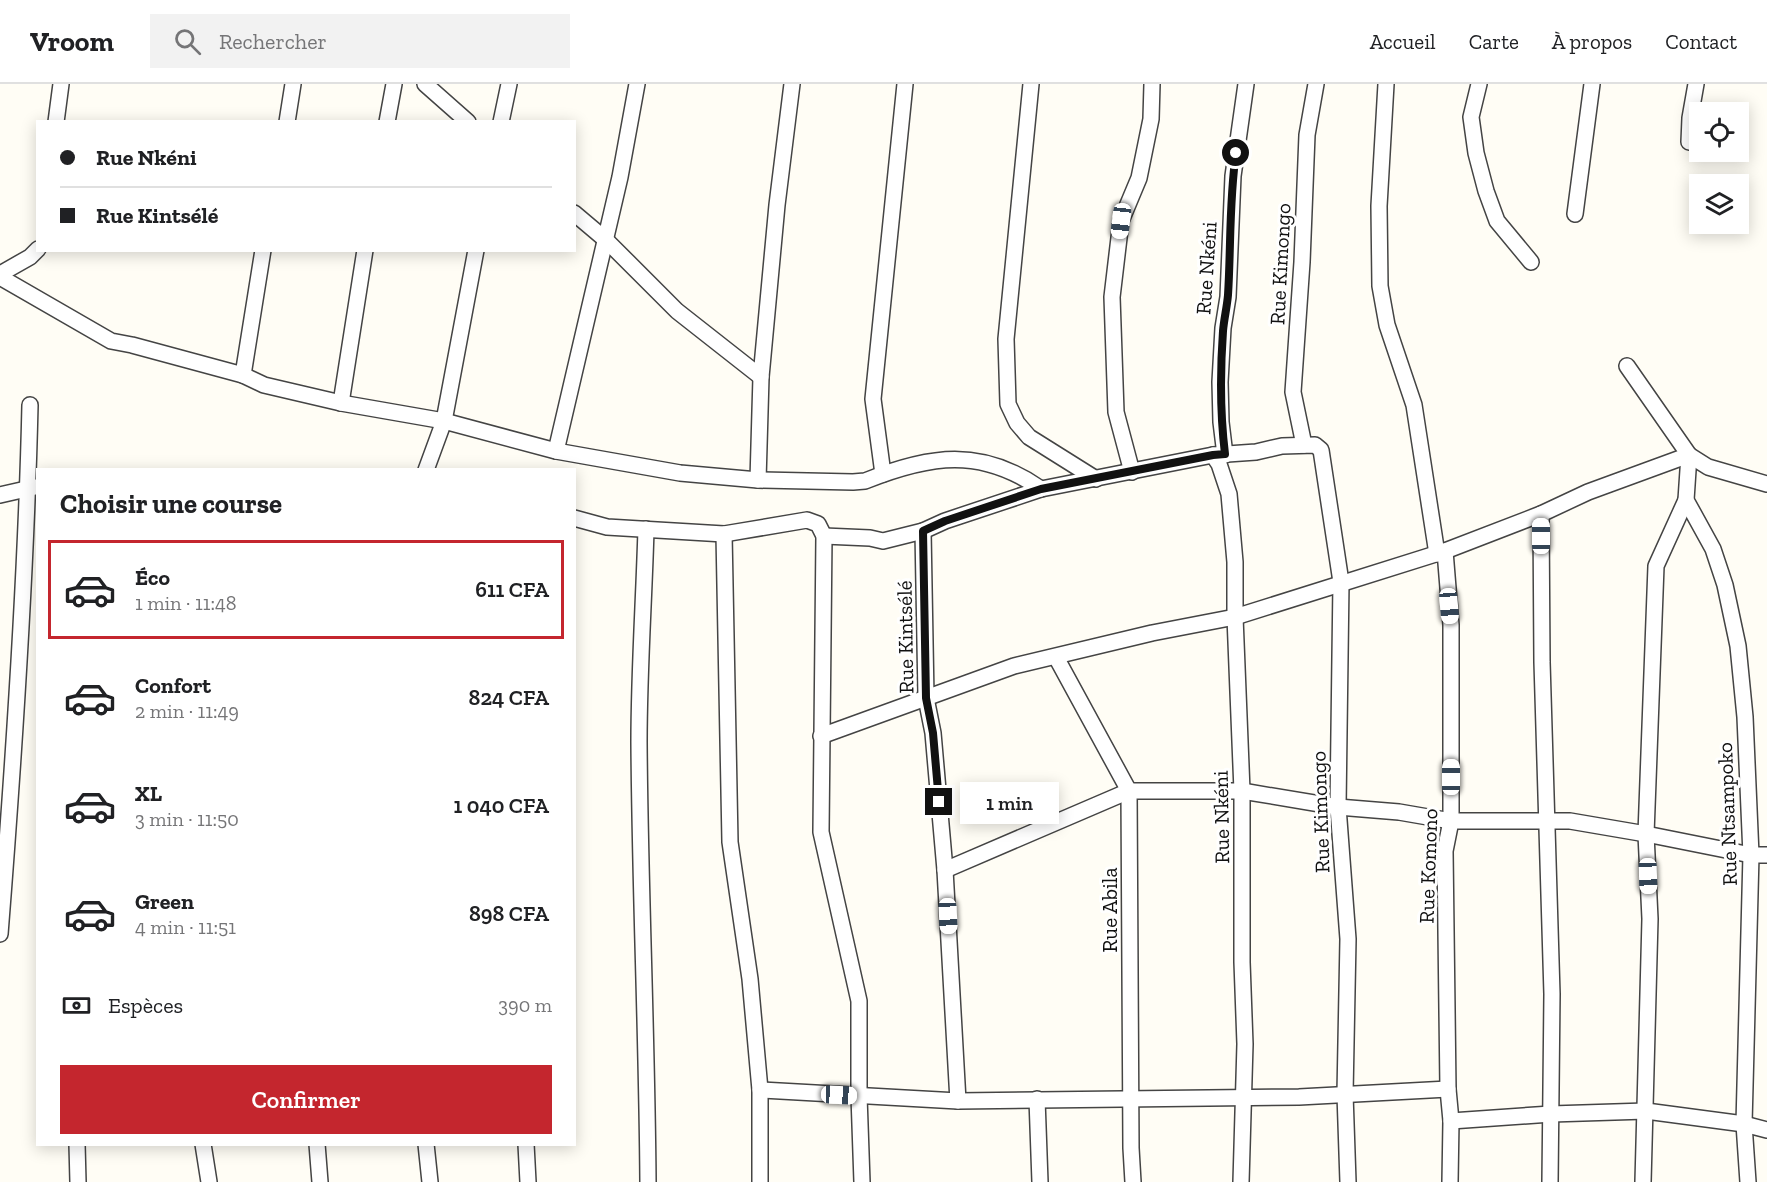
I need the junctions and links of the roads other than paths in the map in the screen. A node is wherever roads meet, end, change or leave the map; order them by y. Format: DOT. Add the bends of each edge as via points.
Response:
graph roads {
  1 [pos="61,84"];
  2 [pos="293,84"];
  3 [pos="394,84"];
  4 [pos="425,84"];
  5 [pos="509,84"];
  6 [pos="637,84"];
  7 [pos="792,84"];
  8 [pos="905,84"];
  9 [pos="1031,84"];
  10 [pos="1152,84"];
  11 [pos="1246,84"];
  12 [pos="1316,84"];
  13 [pos="1386,84"];
  14 [pos="1479,84"];
  15 [pos="1592,84"];
  16 [pos="1696,84"];
  17 [pos="1693,102"];
  18 [pos="56,120"];
  19 [pos="287,120"];
  20 [pos="387,120"];
  21 [pos="466,120"];
  22 [pos="501,120"];
  23 [pos="1575,214"];
  24 [pos="576,215"];
  25 [pos="606,240"];
  26 [pos="36,251"];
  27 [pos="263,252"];
  28 [pos="365,252"];
  29 [pos="476,252"];
  30 [pos="1531,262"];
  31 [pos="0,275"];
  32 [pos="1627,366"];
  33 [pos="243,375"];
  34 [pos="761,377"];
  35 [pos="341,403"];
  36 [pos="30,405"];
  37 [pos="444,421"];
  38 [pos="1309,445"];
  39 [pos="556,451"];
  40 [pos="1689,454"];
  41 [pos="1219,455"];
  42 [pos="427,468"];
  43 [pos="1132,472"];
  44 [pos="883,474"];
  45 [pos="758,480"];
  46 [pos="1096,480"];
  47 [pos="1767,484"];
  48 [pos="33,488"];
  49 [pos="1041,489"];
  50 [pos="0,495"];
  51 [pos="1686,501"];
  52 [pos="1541,514"];
  53 [pos="576,519"];
  54 [pos="646,529"];
  55 [pos="923,531"];
  56 [pos="724,534"];
  57 [pos="824,536"];
  58 [pos="1441,552"];
  59 [pos="1341,582"];
  60 [pos="1235,617"];
  61 [pos="1056,657"];
  62 [pos="926,698"];
  63 [pos="821,736"];
  64 [pos="1129,791"];
  65 [pos="1242,791"];
  66 [pos="1338,807"];
  67 [pos="1451,821"];
  68 [pos="1547,822"];
  69 [pos="1646,834"];
  70 [pos="1759,855"];
  71 [pos="945,870"];
  72 [pos="0,934"];
  73 [pos="1448,1089"];
  74 [pos="760,1090"];
  75 [pos="1345,1094"];
  76 [pos="859,1096"];
  77 [pos="1242,1097"];
  78 [pos="1132,1098"];
  79 [pos="1037,1100"];
  80 [pos="958,1101"];
  81 [pos="1646,1112"];
  82 [pos="1551,1114"];
  83 [pos="1451,1121"];
  84 [pos="1744,1124"];
  85 [pos="1767,1130"];
  86 [pos="77,1146"];
  87 [pos="203,1146"];
  88 [pos="317,1146"];
  89 [pos="426,1146"];
  90 [pos="526,1146"];
  91 [pos="78,1182"];
  92 [pos="209,1182"];
  93 [pos="320,1182"];
  94 [pos="430,1182"];
  95 [pos="528,1182"];
  96 [pos="648,1182"];
  97 [pos="760,1182"];
  98 [pos="862,1182"];
  99 [pos="1040,1182"];
  100 [pos="1133,1182"];
  101 [pos="1241,1182"];
  102 [pos="1348,1182"];
  103 [pos="1450,1182"];
  104 [pos="1550,1182"];
  105 [pos="1643,1182"];
  106 [pos="1748,1182"];
  1 -- 18 [label="street"];
  2 -- 19 [label="street"];
  3 -- 20 [label="street"];
  4 -- 21 [label="street"];
  5 -- 22 [label="street"];
  6 -- 25 [label="street"];
  7 -- 34 [label="street"];
  8 -- 44 [label="street" via="873,399"];
  9 -- 46 [label="street" via="1006,339 1008,404 1029,437"];
  10 -- 43 [label="street" via="1151,119 1139,178 1121,221 1112,297 1116,411"];
  11 -- 41 [label="street, Rue Nkéni" via="1233,176"];
  12 -- 38 [label="street, Rue Kimongo" via="1307,135 1293,392"];
  13 -- 58 [label="street, Rue Komono" via="1380,286 1388,325 1414,405"];
  14 -- 30 [label="street" via="1472,117 1486,191 1497,221"];
  15 -- 23 [label="street"];
  16 -- 17 [label="street"];
  24 -- 25 [label="street"];
  25 -- 34 [label="street" via="677,311"];
  25 -- 39 [label="street"];
  26 -- 31 [label="street"];
  27 -- 33 [label="street"];
  28 -- 35 [label="street"];
  29 -- 37 [label="street"];
  31 -- 33 [label="street" via="111,341"];
  32 -- 40 [label="street"];
  33 -- 35 [label="street" via="264,385"];
  34 -- 45 [label="street"];
  35 -- 37 [label="street"];
  36 -- 48 [label="street"];
  37 -- 39 [label="street"];
  37 -- 42 [label="street"];
  38 -- 41 [label="street"];
  38 -- 59 [label="street, Rue Kimongo" via="1321,450"];
  39 -- 45 [label="street" via="680,472"];
  40 -- 47 [label="street" via="1708,467"];
  40 -- 51 [label="street"];
  40 -- 52 [label="street"];
  41 -- 43 [label="street"];
  41 -- 60 [label="street, Rue Nkéni" via="1229,494"];
  43 -- 46 [label="street"];
  44 -- 45 [label="street" via="854,482"];
  44 -- 49 [label="street" via="933,459 963,459 997,466"];
  46 -- 49 [label="street"];
  48 -- 50 [label="street"];
  48 -- 72 [label="street"];
  49 -- 55 [label="street"];
  51 -- 69 [label="street" via="1656,566"];
  51 -- 70 [label="street, Rue Ntsampoko" via="1713,549 1738,646"];
  52 -- 58 [label="street"];
  52 -- 68 [label="street"];
  53 -- 54 [label="street" via="607,527"];
  54 -- 56 [label="street"];
  54 -- 96 [label="street" via="639,740"];
  55 -- 57 [label="street" via="883,541"];
  55 -- 62 [label="street, Rue Kintsélé"];
  56 -- 57 [label="street" via="807,520 818,524"];
  56 -- 74 [label="street" via="730,842 750,979"];
  57 -- 63 [label="street"];
  58 -- 59 [label="street"];
  58 -- 67 [label="street, Rue Komono" via="1451,625"];
  59 -- 60 [label="street"];
  59 -- 66 [label="street, Rue Kimongo"];
  60 -- 61 [label="street"];
  60 -- 65 [label="street, Rue Nkéni"];
  61 -- 62 [label="street" via="1014,666"];
  61 -- 64 [label="street, Rue Abila"];
  62 -- 63 [label="street"];
  62 -- 71 [label="street, Rue Kintsélé" via="933,733"];
  63 -- 76 [label="street" via="821,832 859,1001"];
  64 -- 65 [label="street"];
  64 -- 71 [label="street"];
  64 -- 78 [label="street, Rue Abila"];
  65 -- 66 [label="street"];
  65 -- 77 [label="street, Rue Nkéni"];
  66 -- 67 [label="street"];
  66 -- 75 [label="street, Rue Kimongo" via="1348,939"];
  67 -- 68 [label="street"];
  67 -- 73 [label="street, Rue Komono" via="1445,851"];
  68 -- 69 [label="street" via="1570,821"];
  68 -- 82 [label="street"];
  69 -- 70 [label="street"];
  69 -- 81 [label="street" via="1650,919"];
  70 -- 84 [label="street, Rue Ntsampoko"];
  71 -- 80 [label="street, Rue Kintsélé"];
  73 -- 75 [label="street"];
  73 -- 83 [label="street, Rue Komono"];
  74 -- 76 [label="street"];
  74 -- 97 [label="street"];
  75 -- 77 [label="street"];
  75 -- 102 [label="street, Rue Kimongo"];
  76 -- 80 [label="street"];
  76 -- 98 [label="street"];
  77 -- 78 [label="street"];
  77 -- 101 [label="street, Rue Nkéni"];
  78 -- 79 [label="street"];
  78 -- 100 [label="street, Rue Abila"];
  79 -- 80 [label="street"];
  79 -- 99 [label="street"];
  81 -- 82 [label="street"];
  81 -- 84 [label="street"];
  81 -- 105 [label="street"];
  82 -- 83 [label="street"];
  82 -- 104 [label="street"];
  83 -- 103 [label="street, Rue Komono"];
  84 -- 85 [label="street"];
  84 -- 106 [label="street, Rue Ntsampoko"];
  86 -- 91 [label="street"];
  87 -- 92 [label="street"];
  88 -- 93 [label="street"];
  89 -- 94 [label="street"];
  90 -- 95 [label="street"];
}
